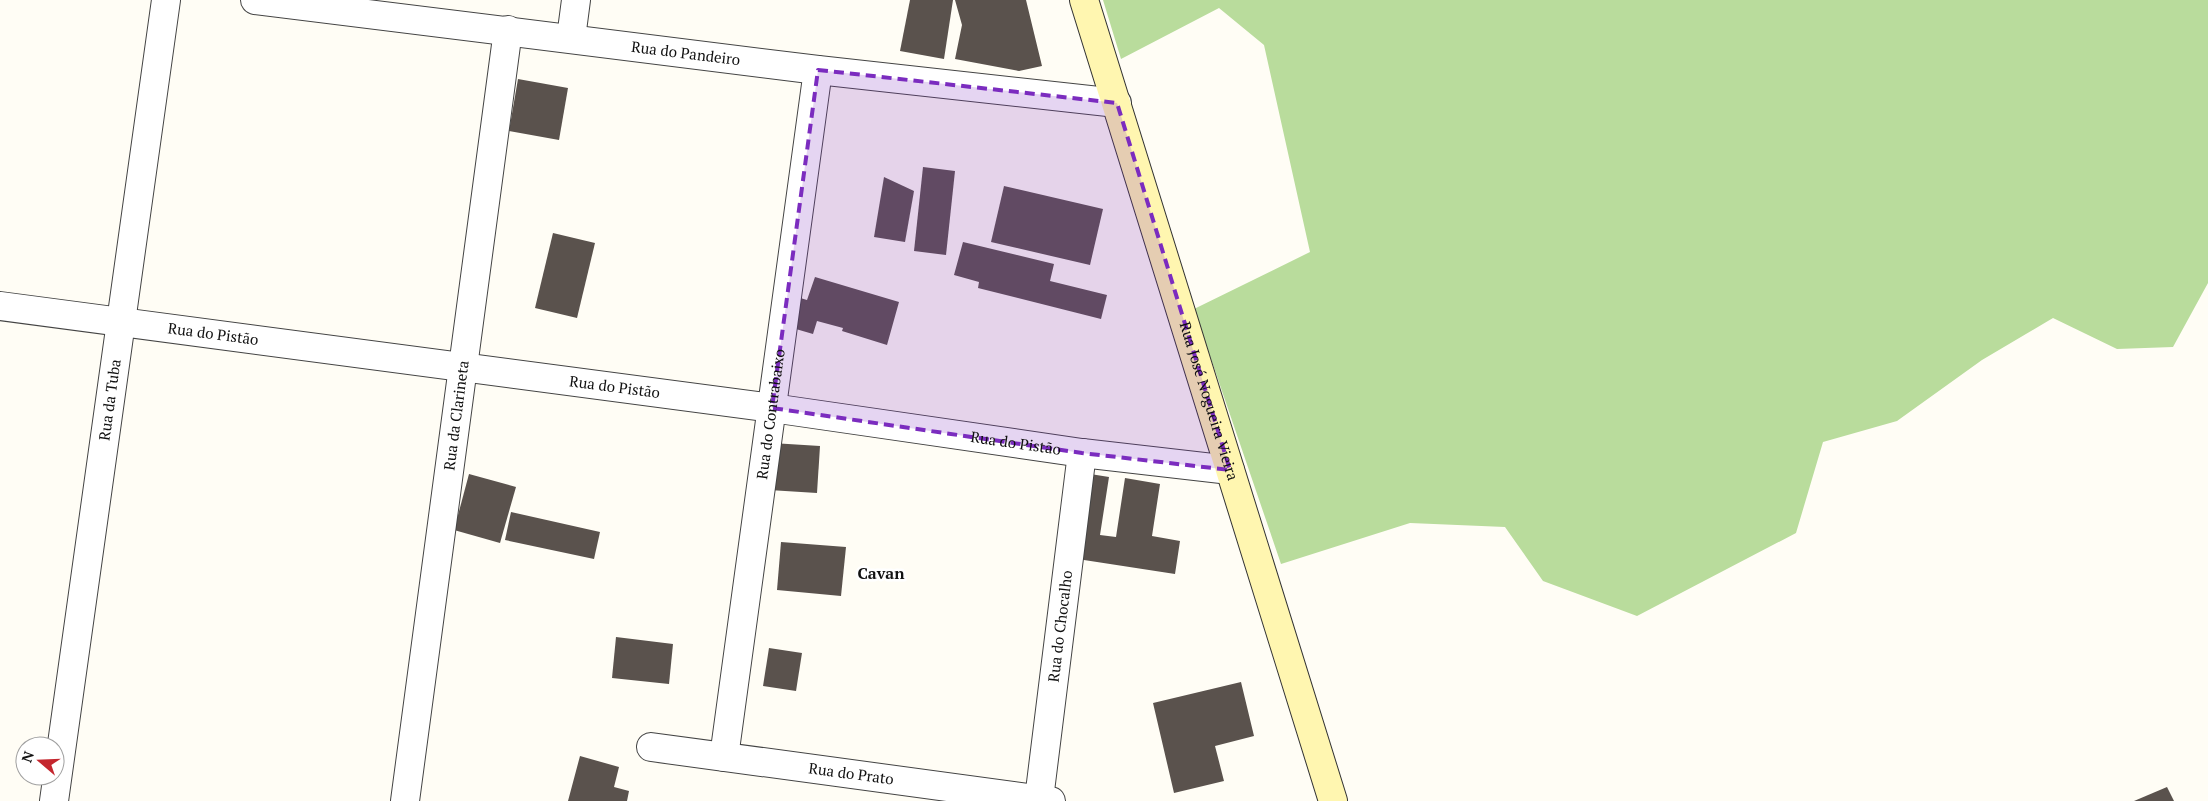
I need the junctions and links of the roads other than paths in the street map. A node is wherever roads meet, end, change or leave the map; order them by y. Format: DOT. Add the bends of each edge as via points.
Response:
graph roads {
  1 [pos="166,0"];
  2 [pos="255,0"];
  3 [pos="576,0"];
  4 [pos="1084,0"];
  5 [pos="508,30"];
  6 [pos="571,38"];
  7 [pos="818,70"];
  8 [pos="1117,103"];
  9 [pos="0,306"];
  10 [pos="121,322"];
  11 [pos="463,367"];
  12 [pos="772,408"];
  13 [pos="1082,453"];
  14 [pos="1230,470"];
  15 [pos="651,747"];
  16 [pos="724,758"];
  17 [pos="1045,800"];
  18 [pos="54,801"];
  19 [pos="405,801"];
  20 [pos="1333,801"];
  1 -- 10 [label="street, Rua da Tuba"];
  2 -- 5 [label="street, Rua do Pandeiro"];
  3 -- 6 [label="street"];
  4 -- 8 [label="main road, Rua José Nogueira Vieira"];
  5 -- 6 [label="street, Rua do Pandeiro"];
  5 -- 11 [label="street, Rua da Clarineta"];
  6 -- 7 [label="street, Rua do Pandeiro"];
  7 -- 8 [label="street, Rua do Pandeiro"];
  7 -- 12 [label="street, Rua do Contrabaixo"];
  8 -- 14 [label="main road, Rua José Nogueira Vieira"];
  9 -- 10 [label="street, Rua do Pistão"];
  10 -- 11 [label="street, Rua do Pistão"];
  10 -- 18 [label="street, Rua da Tuba"];
  11 -- 12 [label="street, Rua do Pistão"];
  11 -- 19 [label="street, Rua da Clarineta"];
  12 -- 13 [label="street, Rua do Pistão"];
  12 -- 16 [label="street, Rua do Contrabaixo"];
  13 -- 14 [label="street, Rua do Pistão"];
  13 -- 17 [label="street, Rua do Chocalho"];
  14 -- 20 [label="main road, Rua José Nogueira Vieira"];
  15 -- 16 [label="street, Rua do Prato"];
  16 -- 17 [label="street, Rua do Prato"];
}
